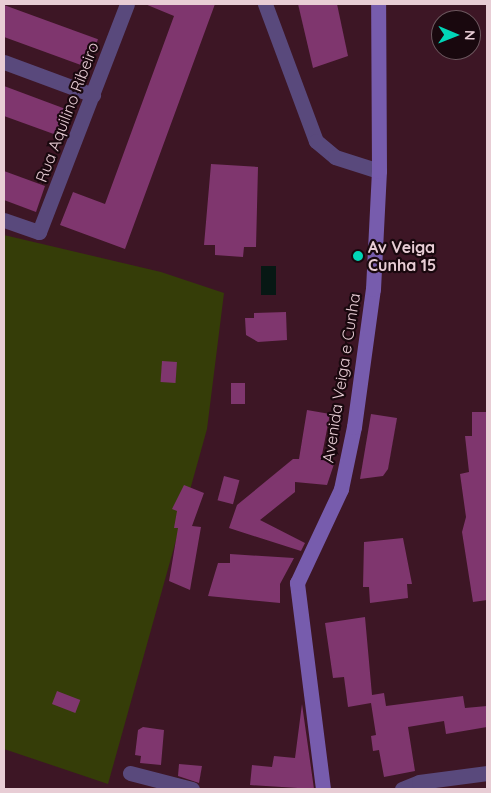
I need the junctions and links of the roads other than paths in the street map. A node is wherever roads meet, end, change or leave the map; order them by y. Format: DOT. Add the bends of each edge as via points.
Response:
graph roads {
  1 [pos="127,4"];
  2 [pos="265,4"];
  3 [pos="378,4"];
  4 [pos="4,62"];
  5 [pos="93,95"];
  6 [pos="379,171"];
  7 [pos="4,220"];
  8 [pos="130,773"];
  9 [pos="487,773"];
  10 [pos="192,789"];
  11 [pos="323,789"];
  12 [pos="402,789"];
  1 -- 5 [label="street, Rua Aquilino Ribeiro"];
  2 -- 6 [label="street" via="316,141 335,157"];
  3 -- 6 [label="street, Avenida Veiga e Cunha"];
  4 -- 5 [label="street"];
  5 -- 7 [label="street, Rua Aquilino Ribeiro" via="39,232"];
  6 -- 11 [label="street, Avenida Veiga e Cunha" via="373,289 354,427 340,489 297,583"];
  8 -- 10 [label="street"];
  9 -- 12 [label="street" via="419,782"];
}
